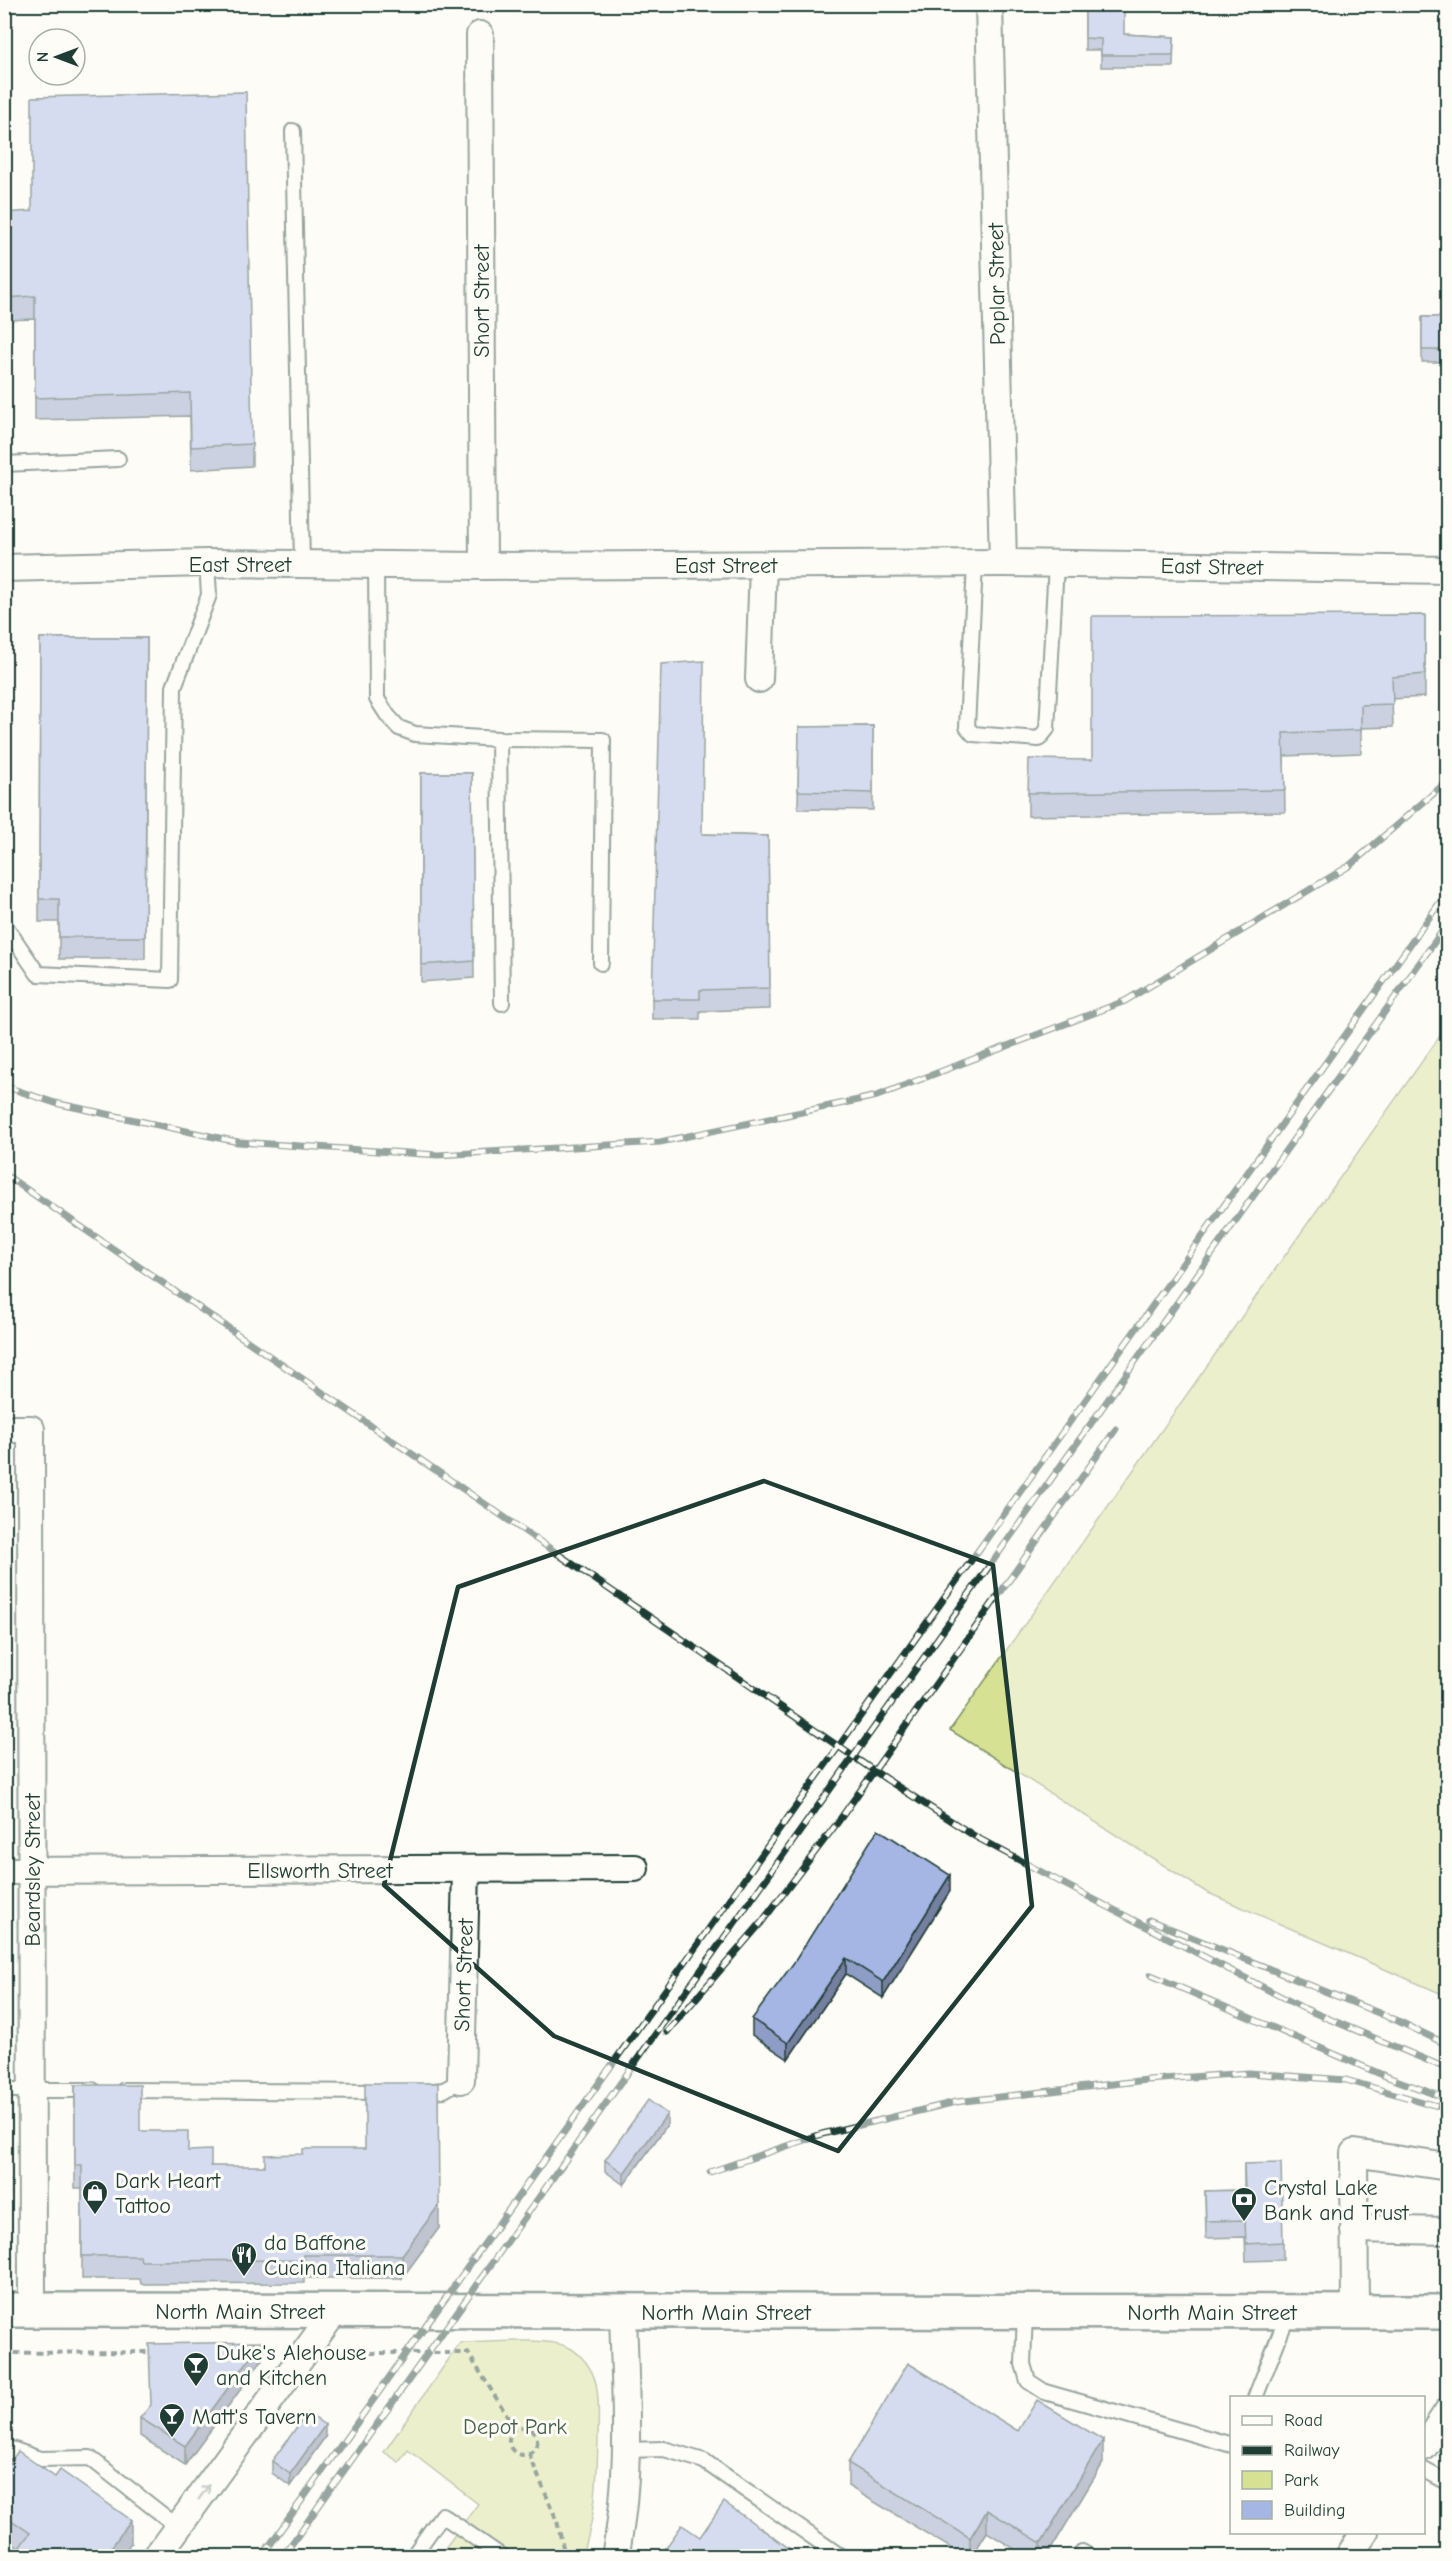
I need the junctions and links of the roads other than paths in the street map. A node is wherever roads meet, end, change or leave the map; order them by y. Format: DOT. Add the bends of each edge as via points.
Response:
graph roads {
  1 [pos="988,4"];
  2 [pos="480,36"];
  3 [pos="293,131"];
  4 [pos="118,459"];
  5 [pos="4,464"];
  6 [pos="207,563"];
  7 [pos="1003,563"];
  8 [pos="302,564"];
  9 [pos="975,564"];
  10 [pos="1056,564"];
  11 [pos="376,565"];
  12 [pos="763,565"];
  13 [pos="483,566"];
  14 [pos="4,568"];
  15 [pos="1448,570"];
  16 [pos="759,679"];
  17 [pos="499,739"];
  18 [pos="4,924"];
  19 [pos="601,963"];
  20 [pos="502,1003"];
  21 [pos="4,1429"];
  22 [pos="635,1868"];
  23 [pos="466,1869"];
  24 [pos="4,1871"];
  25 [pos="32,1871"];
  26 [pos="461,2080"];
  27 [pos="4,2090"];
  28 [pos="33,2090"];
  29 [pos="1448,2167"];
  30 [pos="1354,2229"];
  31 [pos="1448,2231"];
  32 [pos="18,2310"];
  33 [pos="336,2311"];
  34 [pos="623,2312"];
  35 [pos="1025,2312"];
  36 [pos="1289,2312"];
  37 [pos="1355,2312"];
  38 [pos="1448,2312"];
  39 [pos="1255,2396"];
  40 [pos="1448,2411"];
  41 [pos="1230,2444"];
  42 [pos="1425,2446"];
  43 [pos="626,2450"];
  44 [pos="4,2454"];
  45 [pos="1425,2471"];
  46 [pos="1448,2483"];
  47 [pos="178,2527"];
  48 [pos="1364,2534"];
  49 [pos="157,2556"];
  50 [pos="413,2556"];
  51 [pos="501,2556"];
  52 [pos="615,2556"];
  53 [pos="840,2556"];
  54 [pos="1349,2556"];
  1 -- 7 [label="street, Poplar Street"];
  2 -- 13 [label="street, Short Street"];
  3 -- 8 [label="lane"];
  4 -- 5 [label="lane"];
  6 -- 8 [label="street, East Street"];
  6 -- 14 [label="street, East Street"];
  6 -- 18 [label="lane" via="209,595 174,687 170,980 38,974"];
  7 -- 9 [label="street, East Street"];
  7 -- 10 [label="street, East Street"];
  8 -- 11 [label="street, East Street"];
  9 -- 10 [label="lane" via="967,727 973,734 1039,739 1047,729"];
  9 -- 12 [label="street, East Street"];
  10 -- 15 [label="street, East Street"];
  11 -- 13 [label="street, East Street"];
  11 -- 17 [label="lane" via="377,699 388,716 399,728 415,734"];
  12 -- 13 [label="street, East Street"];
  12 -- 16 [label="street"];
  17 -- 19 [label="lane" via="603,740"];
  17 -- 20 [label="lane"];
  21 -- 25 [label="street, Beardsley Street" via="31,1429"];
  22 -- 23 [label="street, Ellsworth Street"];
  23 -- 25 [label="street, Ellsworth Street"];
  23 -- 26 [label="street, Short Street"];
  24 -- 25 [label="street, Ellsworth Street"];
  25 -- 28 [label="street, Beardsley Street"];
  26 -- 28 [label="lane" via="444,2090 400,2092"];
  27 -- 28 [label="lane"];
  28 -- 32 [label="street, Beardsley Street"];
  29 -- 30 [label="street" via="1354,2153"];
  30 -- 31 [label="street"];
  30 -- 37 [label="street"];
  32 -- 33 [label="street, North Main Street"];
  33 -- 34 [label="street, North Main Street"];
  47 -- 33 [label="street, one-way"];
  34 -- 35 [label="street, North Main Street"];
  34 -- 43 [label="street"];
  35 -- 36 [label="street, North Main Street"];
  35 -- 41 [label="lane" via="1023,2364 1028,2380 1045,2392"];
  36 -- 37 [label="street, North Main Street"];
  36 -- 39 [label="lane"];
  37 -- 38 [label="street, North Main Street"];
  40 -- 42 [label="street"];
  43 -- 52 [label="street"];
  43 -- 53 [label="lane" via="664,2450 704,2461"];
  44 -- 47 [label="lane" via="12,2450 40,2459 90,2458"];
  45 -- 46 [label="lane"];
  47 -- 49 [label="street"];
  48 -- 54 [label="street"];
  50 -- 51 [label="lane" via="442,2515"];
}
